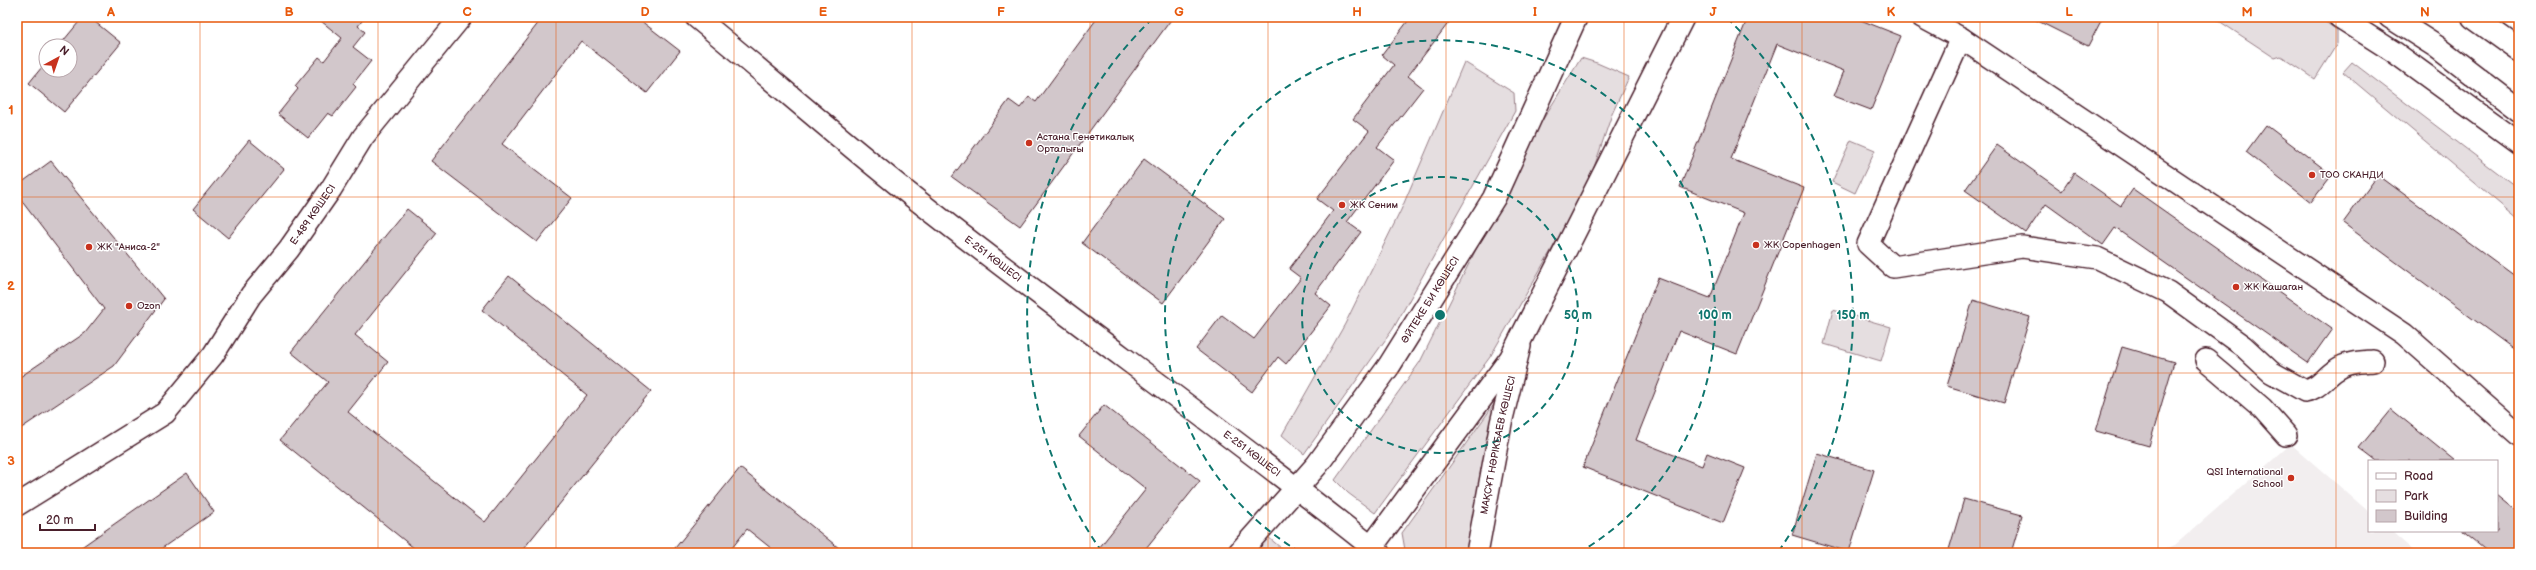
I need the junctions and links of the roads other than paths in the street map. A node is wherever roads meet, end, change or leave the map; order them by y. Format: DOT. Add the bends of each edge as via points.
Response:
graph roads {
  1 [pos="461,17"];
  2 [pos="696,17"];
  3 [pos="1576,17"];
  4 [pos="1683,17"];
  5 [pos="1922,17"];
  6 [pos="2339,17"];
  7 [pos="2390,17"];
  8 [pos="2473,17"];
  9 [pos="1961,38"];
  10 [pos="2519,50"];
  11 [pos="2519,110"];
  12 [pos="2519,143"];
  13 [pos="1522,338"];
  14 [pos="2206,360"];
  15 [pos="2373,361"];
  16 [pos="2286,435"];
  17 [pos="2519,435"];
  18 [pos="1298,489"];
  19 [pos="17,505"];
  20 [pos="1373,551"];
  21 [pos="1239,553"];
  22 [pos="1477,553"];
  1 -- 19 [label="street, Е-489 КӨШЕСІ" via="364,137 332,189 251,295 213,355 165,413"];
  2 -- 18 [label="street, Е-251 КӨШЕСІ" via="908,192 1123,359 1263,460"];
  3 -- 18 [label="street, ӘЙТЕКЕ БИ КӨШЕСІ" via="1494,198 1389,366"];
  4 -- 13 [label="street"];
  5 -- 9 [label="street"];
  6 -- 12 [label="street" via="2394,52"];
  7 -- 11 [label="street" via="2437,48"];
  8 -- 10 [label="street"];
  9 -- 15 [label="street" via="1868,244 1893,267 2022,247 2097,258 2168,292 2243,346 2271,372 2305,392 2316,389 2336,370 2353,362"];
  9 -- 17 [label="street" via="2404,334"];
  13 -- 20 [label="street" via="1511,358"];
  13 -- 22 [label="street, МАҚСҰТ НӘРІКБАЕВ КӨШЕСІ" via="1501,423"];
  14 -- 16 [label="street" via="2262,408"];
  18 -- 20 [label="street, Е-251 КӨШЕСІ"];
  18 -- 21 [label="street, ӘЙТЕКЕ БИ КӨШЕСІ"];
}
